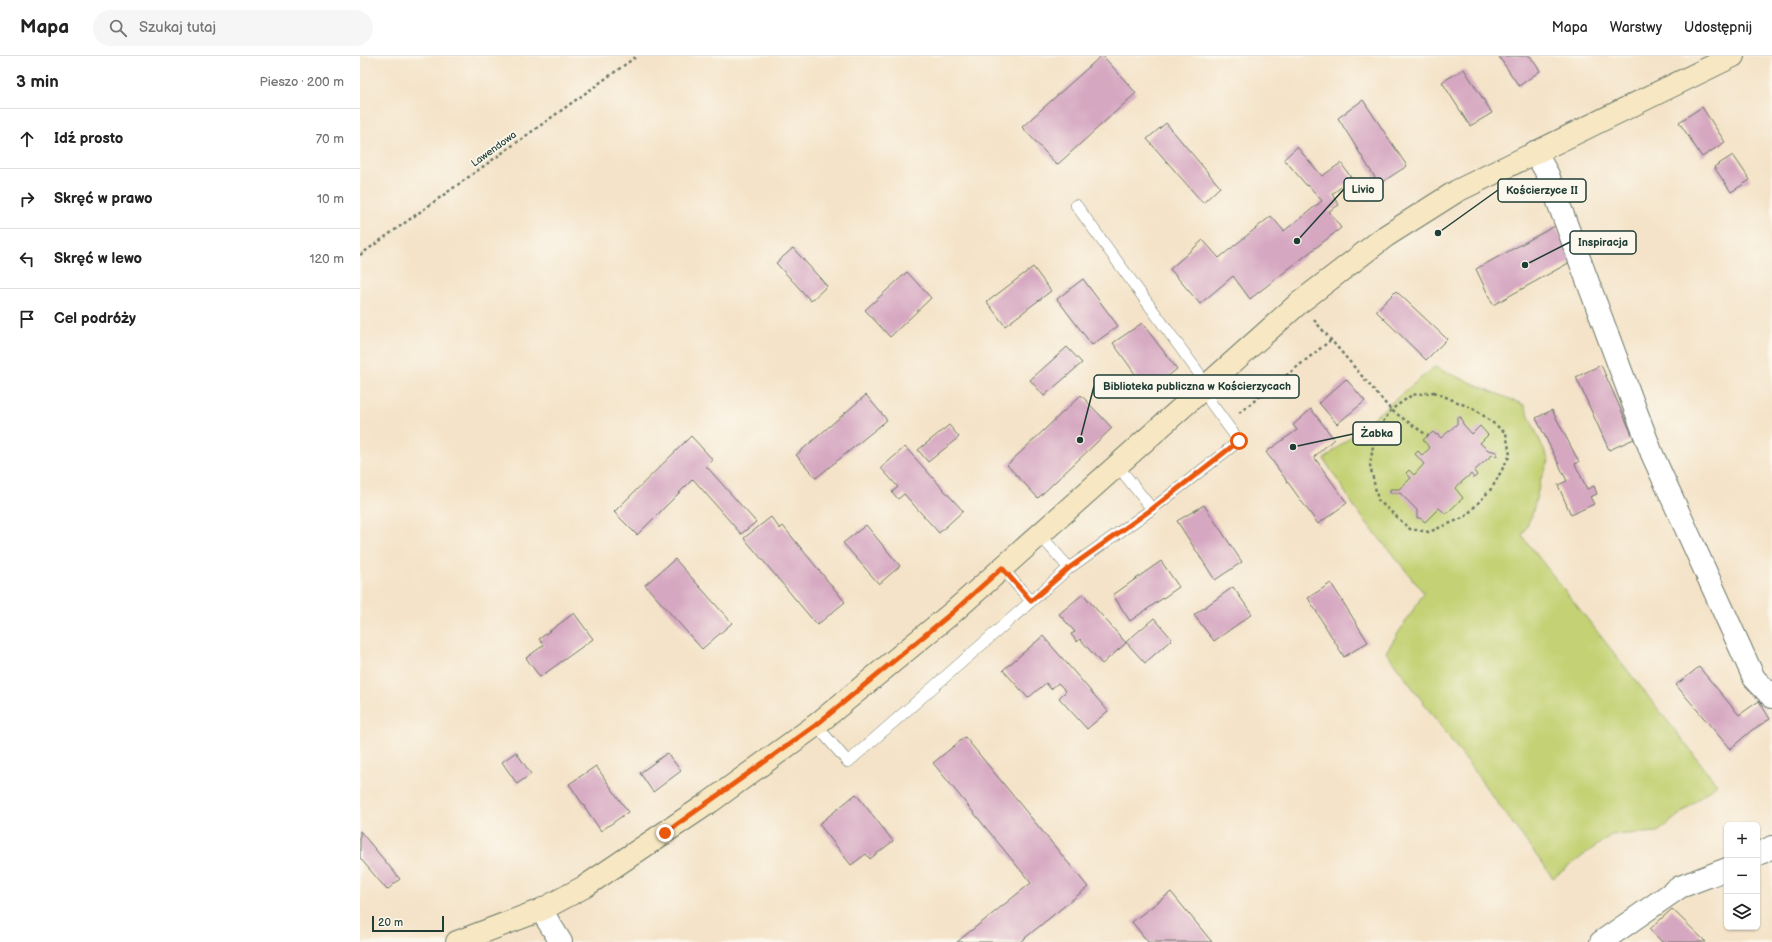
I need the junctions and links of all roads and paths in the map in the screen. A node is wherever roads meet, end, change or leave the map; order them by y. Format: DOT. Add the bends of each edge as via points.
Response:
graph roads {
  1 [pos="637,56"];
  2 [pos="1733,56"];
  3 [pos="1535,152"];
  4 [pos="1076,205"];
  5 [pos="360,255"];
  6 [pos="1310,315"];
  7 [pos="1331,340"];
  8 [pos="1204,387"];
  9 [pos="1391,410"];
  10 [pos="1226,423"];
  11 [pos="1428,436"];
  12 [pos="1117,465"];
  13 [pos="1152,509"];
  14 [pos="1040,535"];
  15 [pos="1002,568"];
  16 [pos="1069,568"];
  17 [pos="1031,601"];
  18 [pos="1772,697"];
  19 [pos="816,725"];
  20 [pos="1772,847"];
  21 [pos="1760,853"];
  22 [pos="1724,870"];
  23 [pos="541,910"];
  24 [pos="457,942"];
  25 [pos="561,942"];
  26 [pos="1601,942"];
  1 -- 5 [label="path, Lawendowa"];
  2 -- 3 [label="main road"];
  3 -- 8 [label="main road" via="1457,191 1386,236 1299,303"];
  3 -- 18 [label="street" via="1548,175 1652,454 1754,678"];
  4 -- 8 [label="lane" via="1198,372"];
  6 -- 7 [label="path"];
  7 -- 9 [label="path"];
  7 -- 10 [label="path"];
  8 -- 10 [label="lane"];
  8 -- 12 [label="main road"];
  9 -- 9 [label="path" via="1375,434 1370,465 1378,500 1410,529 1429,532 1465,517 1492,488 1510,454 1506,433 1476,410 1434,392 1412,395"];
  9 -- 11 [label="path"];
  10 -- 13 [label="lane" via="1239,441"];
  12 -- 13 [label="lane"];
  12 -- 14 [label="main road"];
  13 -- 16 [label="lane"];
  14 -- 15 [label="main road"];
  14 -- 16 [label="lane"];
  15 -- 17 [label="lane"];
  15 -- 19 [label="main road"];
  16 -- 17 [label="lane"];
  17 -- 19 [label="lane" via="848,762"];
  19 -- 23 [label="main road" via="665,833 584,887"];
  20 -- 21 [label="street"];
  22 -- 26 [label="street" via="1680,886"];
  23 -- 24 [label="main road"];
  23 -- 25 [label="street"];
}
